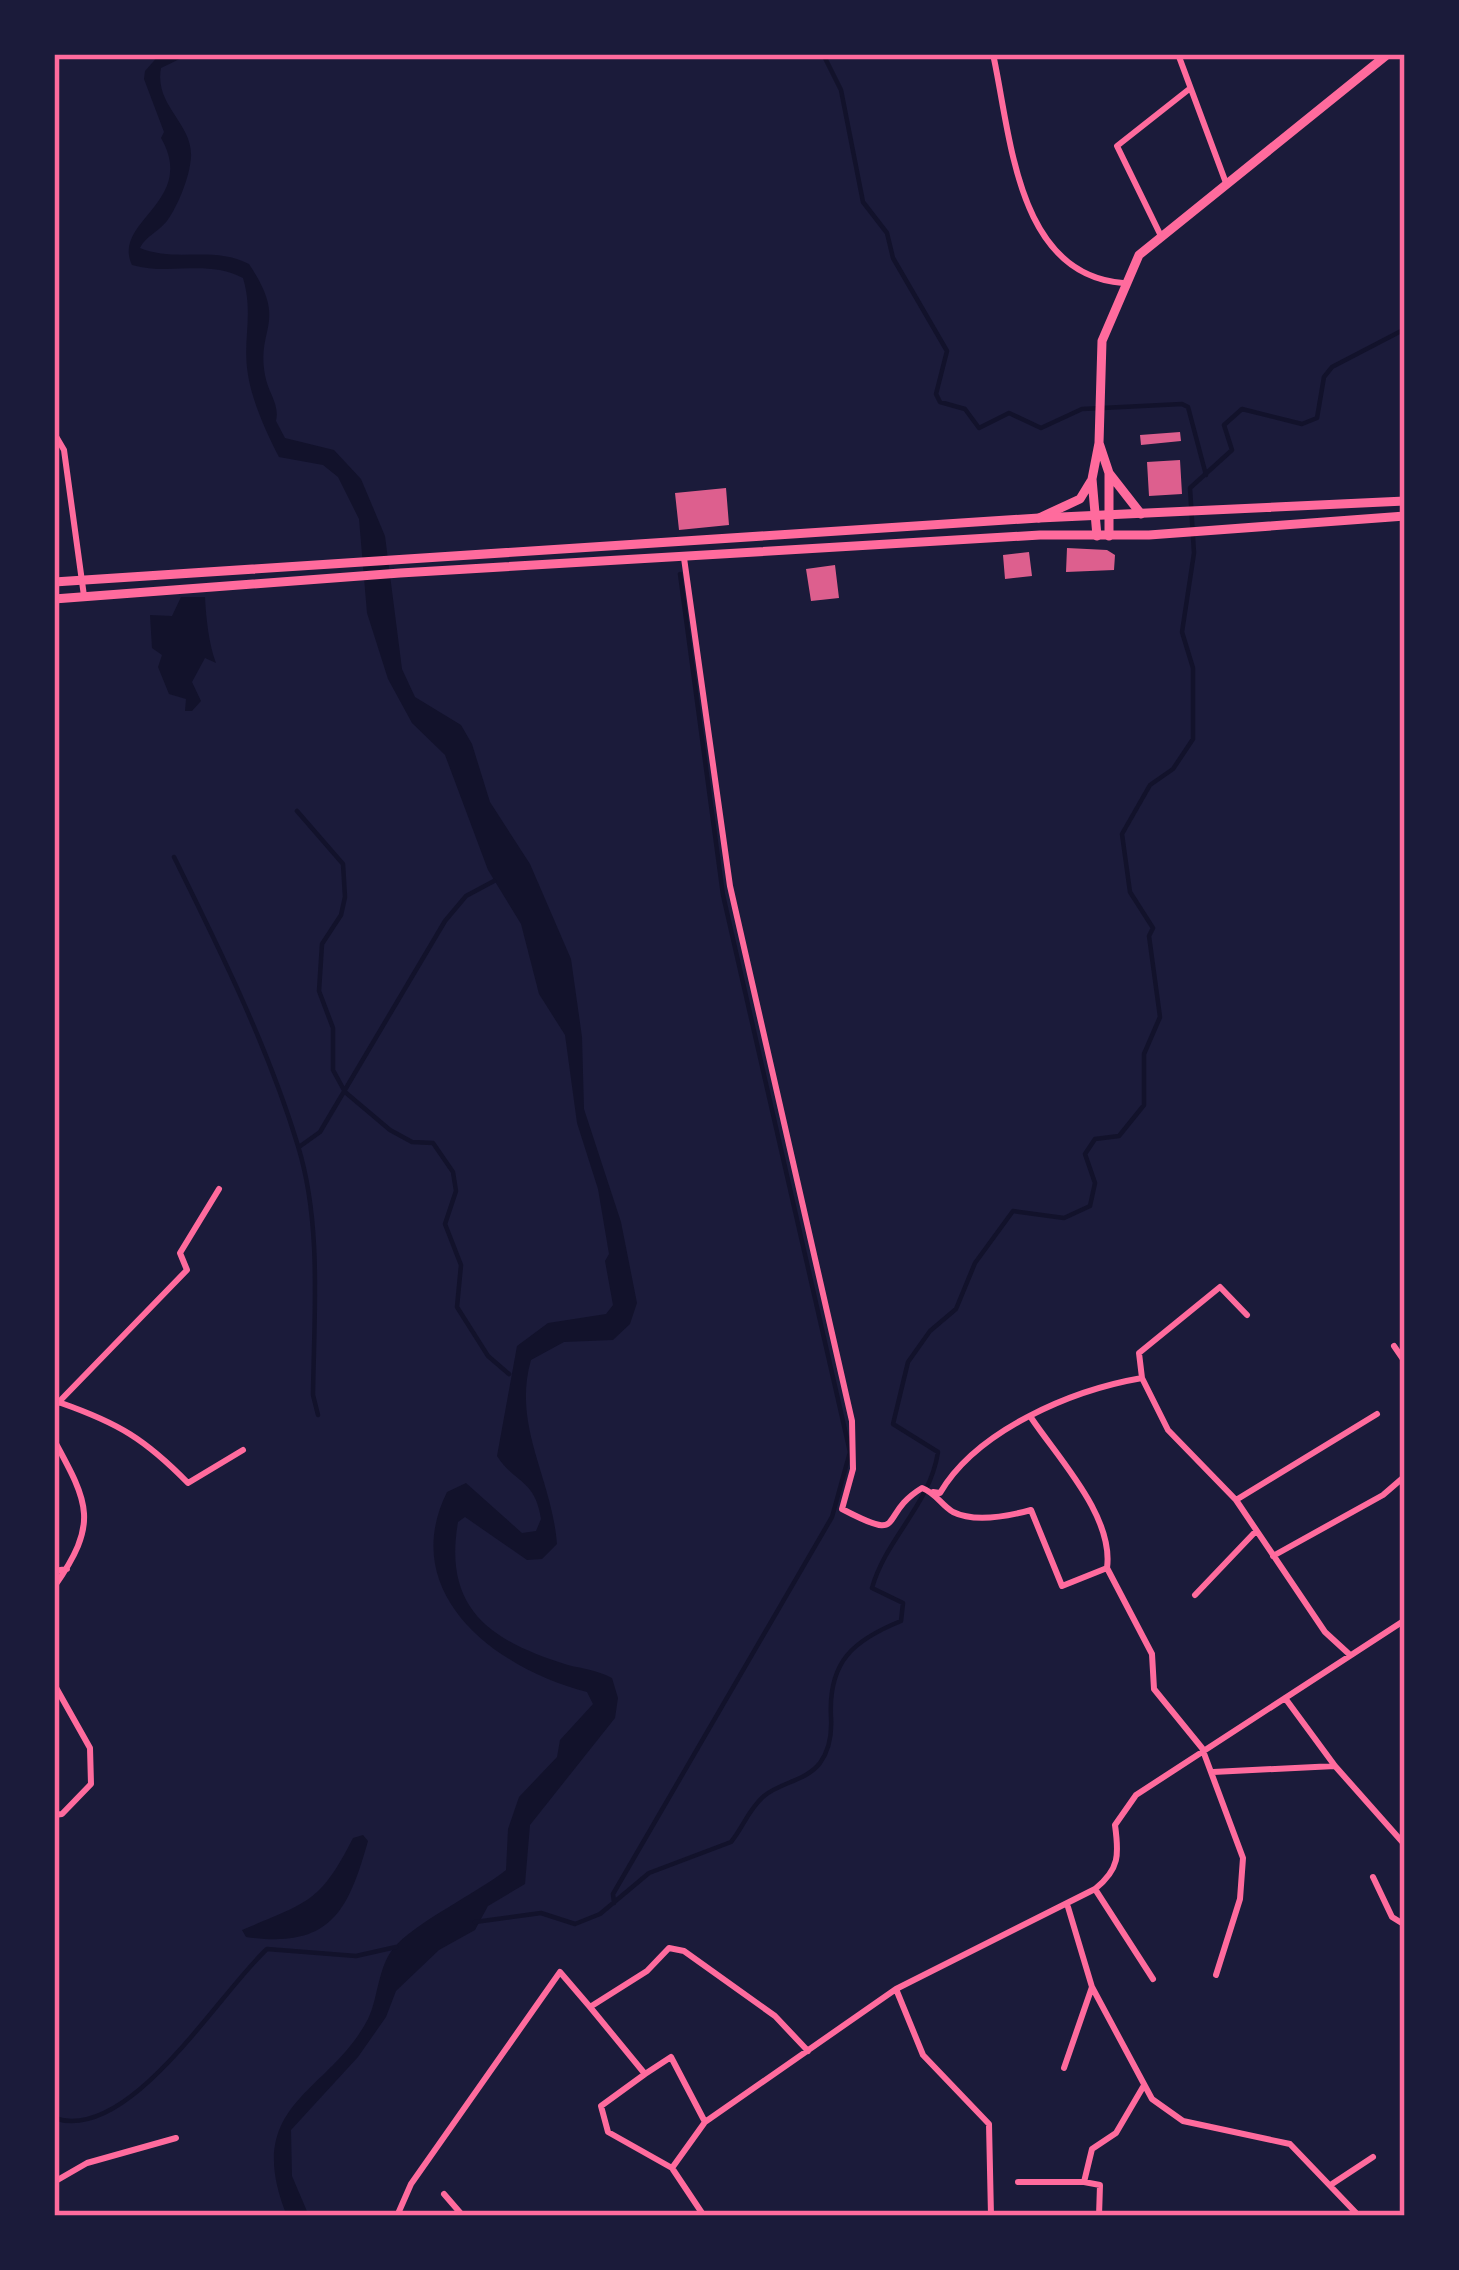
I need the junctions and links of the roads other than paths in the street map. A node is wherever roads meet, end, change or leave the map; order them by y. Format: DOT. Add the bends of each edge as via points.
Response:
graph roads {
  1 [pos="993,54"];
  2 [pos="1178,54"];
  3 [pos="1381,56"];
  4 [pos="1188,90"];
  5 [pos="1226,183"];
  6 [pos="1160,233"];
  7 [pos="1123,283"];
  8 [pos="54,434"];
  9 [pos="1099,443"];
  10 [pos="1109,473"];
  11 [pos="1092,479"];
  12 [pos="1405,501"];
  13 [pos="1141,514"];
  14 [pos="1405,516"];
  15 [pos="1102,517"];
  16 [pos="1039,518"];
  17 [pos="1103,536"];
  18 [pos="603,548"];
  19 [pos="684,558"];
  20 [pos="604,563"];
  21 [pos="83,580"];
  22 [pos="54,582"];
  23 [pos="84,596"];
  24 [pos="54,598"];
  25 [pos="54,636"];
  26 [pos="54,666"];
  27 [pos="219,1189"];
  28 [pos="1247,1315"];
  29 [pos="1394,1346"];
  30 [pos="1405,1362"];
  31 [pos="1142,1378"];
  32 [pos="57,1405"];
  33 [pos="1377,1414"];
  34 [pos="1032,1419"];
  35 [pos="54,1440"];
  36 [pos="244,1450"];
  37 [pos="1405,1476"];
  38 [pos="933,1492"];
  39 [pos="1236,1500"];
  40 [pos="1256,1531"];
  41 [pos="1273,1556"];
  42 [pos="1107,1568"];
  43 [pos="67,1569"];
  44 [pos="54,1571"];
  45 [pos="54,1587"];
  46 [pos="1196,1595"];
  47 [pos="1405,1620"];
  48 [pos="1349,1654"];
  49 [pos="54,1684"];
  50 [pos="1285,1698"];
  51 [pos="1202,1748"];
  52 [pos="1335,1766"];
  53 [pos="1212,1772"];
  54 [pos="54,1815"];
  55 [pos="1405,1845"];
  56 [pos="1373,1877"];
  57 [pos="1095,1889"];
  58 [pos="1068,1907"];
  59 [pos="1405,1924"];
  60 [pos="1216,1975"];
  61 [pos="1153,1979"];
  62 [pos="1092,1987"];
  63 [pos="896,1989"];
  64 [pos="590,2007"];
  65 [pos="808,2051"];
  66 [pos="1064,2068"];
  67 [pos="645,2074"];
  68 [pos="1143,2086"];
  69 [pos="705,2122"];
  70 [pos="176,2138"];
  71 [pos="1372,2157"];
  72 [pos="672,2168"];
  73 [pos="54,2182"];
  74 [pos="1018,2182"];
  75 [pos="1084,2182"];
  76 [pos="1332,2184"];
  77 [pos="443,2194"];
  78 [pos="397,2216"];
  79 [pos="463,2216"];
  80 [pos="704,2216"];
  81 [pos="991,2216"];
  82 [pos="1099,2216"];
  83 [pos="1359,2216"];
  1 -- 7 [label="street" via="1011,164 1024,195 1066,265 1091,280"];
  2 -- 4 [label="street"];
  3 -- 5 [label="main road"];
  4 -- 5 [label="street"];
  4 -- 6 [label="street" via="1117,146"];
  5 -- 6 [label="main road"];
  6 -- 7 [label="main road"];
  7 -- 9 [label="main road" via="1102,341"];
  8 -- 21 [label="street" via="64,450"];
  9 -- 10 [label="main road"];
  9 -- 11 [label="main road"];
  10 -- 13 [label="main road"];
  10 -- 15 [label="main road"];
  11 -- 15 [label="main road"];
  11 -- 16 [label="main road" via="1080,499"];
  12 -- 13 [label="main road"];
  13 -- 15 [label="main road"];
  14 -- 17 [label="main road"];
  15 -- 16 [label="main road"];
  15 -- 17 [label="main road"];
  16 -- 18 [label="main road"];
  17 -- 19 [label="main road"];
  18 -- 20 [label="main road"];
  18 -- 21 [label="main road"];
  19 -- 20 [label="main road"];
  19 -- 38 [label="street" via="730,886 852,1421 853,1469 842,1509 888,1527 922,1488"];
  20 -- 23 [label="main road"];
  21 -- 22 [label="main road"];
  21 -- 23 [label="street"];
  23 -- 24 [label="main road"];
  25 -- 26 [label="street"];
  27 -- 32 [label="street" via="180,1253 188,1270"];
  28 -- 31 [label="street" via="1220,1287 1138,1353"];
  29 -- 30 [label="street"];
  31 -- 34 [label="street" via="1049,1405"];
  31 -- 39 [label="street" via="1168,1430"];
  32 -- 36 [label="street" via="117,1422 188,1483"];
  33 -- 39 [label="street"];
  34 -- 38 [label="street" via="983,1442"];
  34 -- 42 [label="street" via="1092,1507"];
  35 -- 43 [label="street" via="88,1505"];
  37 -- 41 [label="street"];
  38 -- 42 [label="street" via="951,1511 971,1516 1031,1510 1062,1586"];
  39 -- 40 [label="street"];
  40 -- 41 [label="street"];
  40 -- 46 [label="street"];
  41 -- 48 [label="street" via="1325,1633"];
  42 -- 51 [label="street" via="1152,1654 1154,1689"];
  43 -- 44 [label="street"];
  43 -- 45 [label="street"];
  47 -- 48 [label="street"];
  48 -- 50 [label="street"];
  49 -- 54 [label="street" via="90,1748 91,1784"];
  50 -- 51 [label="street"];
  50 -- 52 [label="street"];
  51 -- 53 [label="street"];
  51 -- 57 [label="street" via="1136,1795 1114,1825 1119,1855 1112,1875"];
  52 -- 53 [label="street"];
  52 -- 55 [label="street"];
  53 -- 60 [label="street" via="1243,1858 1240,1899"];
  56 -- 59 [label="street" via="1392,1917"];
  57 -- 58 [label="street"];
  57 -- 61 [label="street"];
  58 -- 62 [label="street"];
  58 -- 63 [label="street"];
  62 -- 66 [label="street"];
  62 -- 68 [label="street"];
  63 -- 65 [label="street"];
  63 -- 81 [label="street" via="923,2055 989,2124"];
  64 -- 65 [label="street" via="669,1948 684,1951 775,2016"];
  64 -- 67 [label="street"];
  64 -- 78 [label="street" via="560,1972 411,2184"];
  65 -- 69 [label="street"];
  67 -- 69 [label="street" via="670,2057"];
  67 -- 72 [label="street" via="601,2106 608,2132"];
  68 -- 75 [label="street" via="1116,2133 1092,2150"];
  68 -- 76 [label="street" via="1183,2121 1290,2144"];
  69 -- 72 [label="street"];
  70 -- 73 [label="street" via="87,2163"];
  71 -- 76 [label="street"];
  72 -- 80 [label="street"];
  74 -- 75 [label="street"];
  75 -- 82 [label="street" via="1100,2186"];
  76 -- 83 [label="street"];
  77 -- 79 [label="street"];
}
